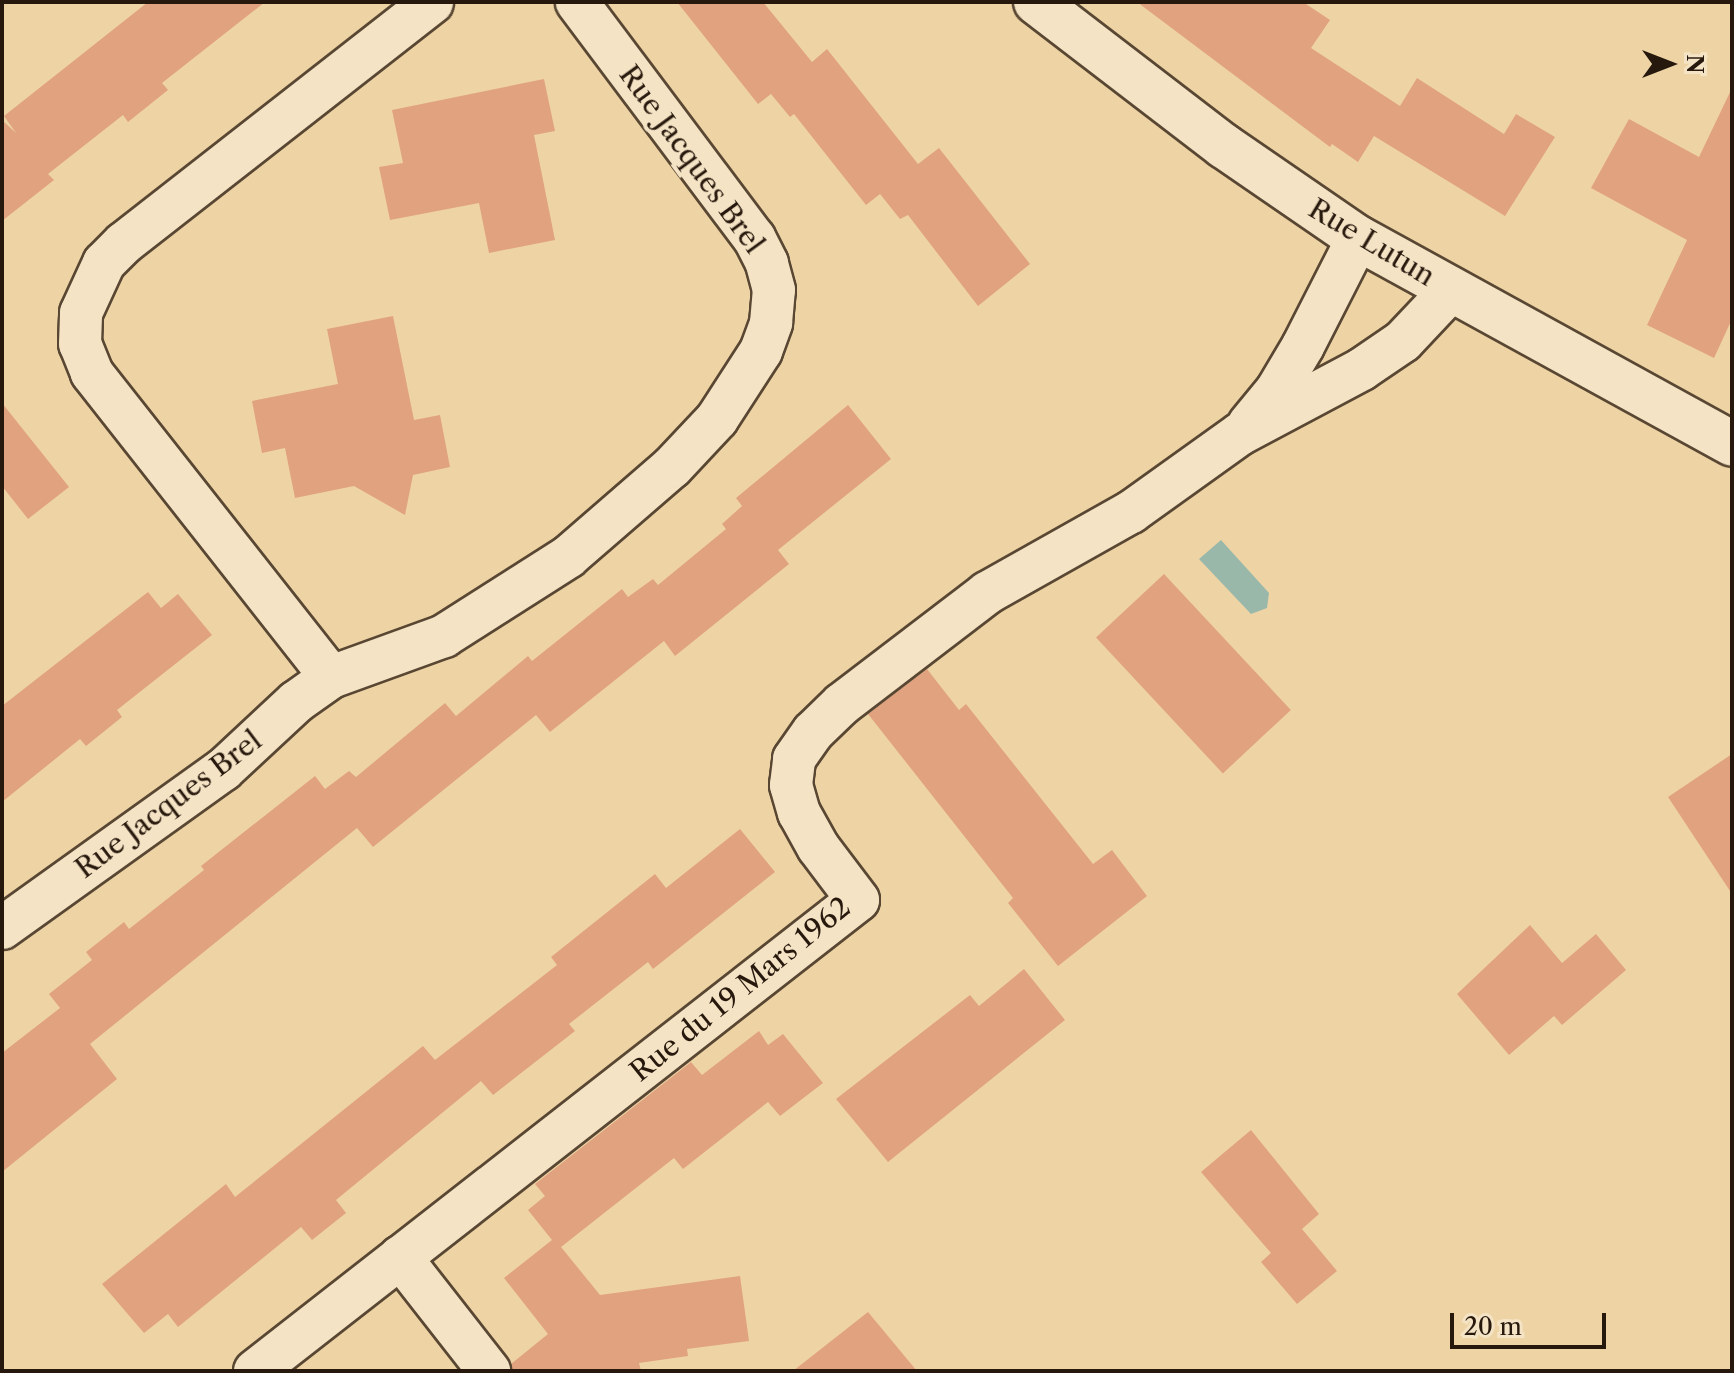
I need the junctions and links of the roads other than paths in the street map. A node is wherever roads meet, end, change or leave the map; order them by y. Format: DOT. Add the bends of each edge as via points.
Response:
graph roads {
  1 [pos="432,2"];
  2 [pos="577,2"];
  3 [pos="1036,2"];
  4 [pos="1358,238"];
  5 [pos="1451,290"];
  6 [pos="1240,434"];
  7 [pos="1732,444"];
  8 [pos="331,677"];
  9 [pos="2,928"];
  10 [pos="400,1257"];
  11 [pos="255,1371"];
  12 [pos="489,1371"];
  1 -- 8 [label="street" via="124,243 104,263 81,313 80,344 92,373"];
  2 -- 8 [label="street, Rue Jacques Brel" via="754,238 774,290 761,351 717,419 672,467 568,557 444,636"];
  3 -- 4 [label="main road, Rue Lutun" via="1224,146"];
  4 -- 5 [label="main road, Rue Lutun"];
  4 -- 6 [label="street, Rue du 19 Mars 1962" via="1283,379"];
  5 -- 6 [label="street, Rue du 19 Mars 1962" via="1403,341 1362,369"];
  5 -- 7 [label="main road, Rue Lutun"];
  6 -- 10 [label="street, Rue du 19 Mars 1962" via="1131,512 987,593 907,651 813,732 794,759 791,785 818,847 858,900"];
  8 -- 9 [label="street, Rue Jacques Brel" via="223,770"];
  10 -- 11 [label="street, Rue du 19 Mars 1962"];
  10 -- 12 [label="street"];
}
